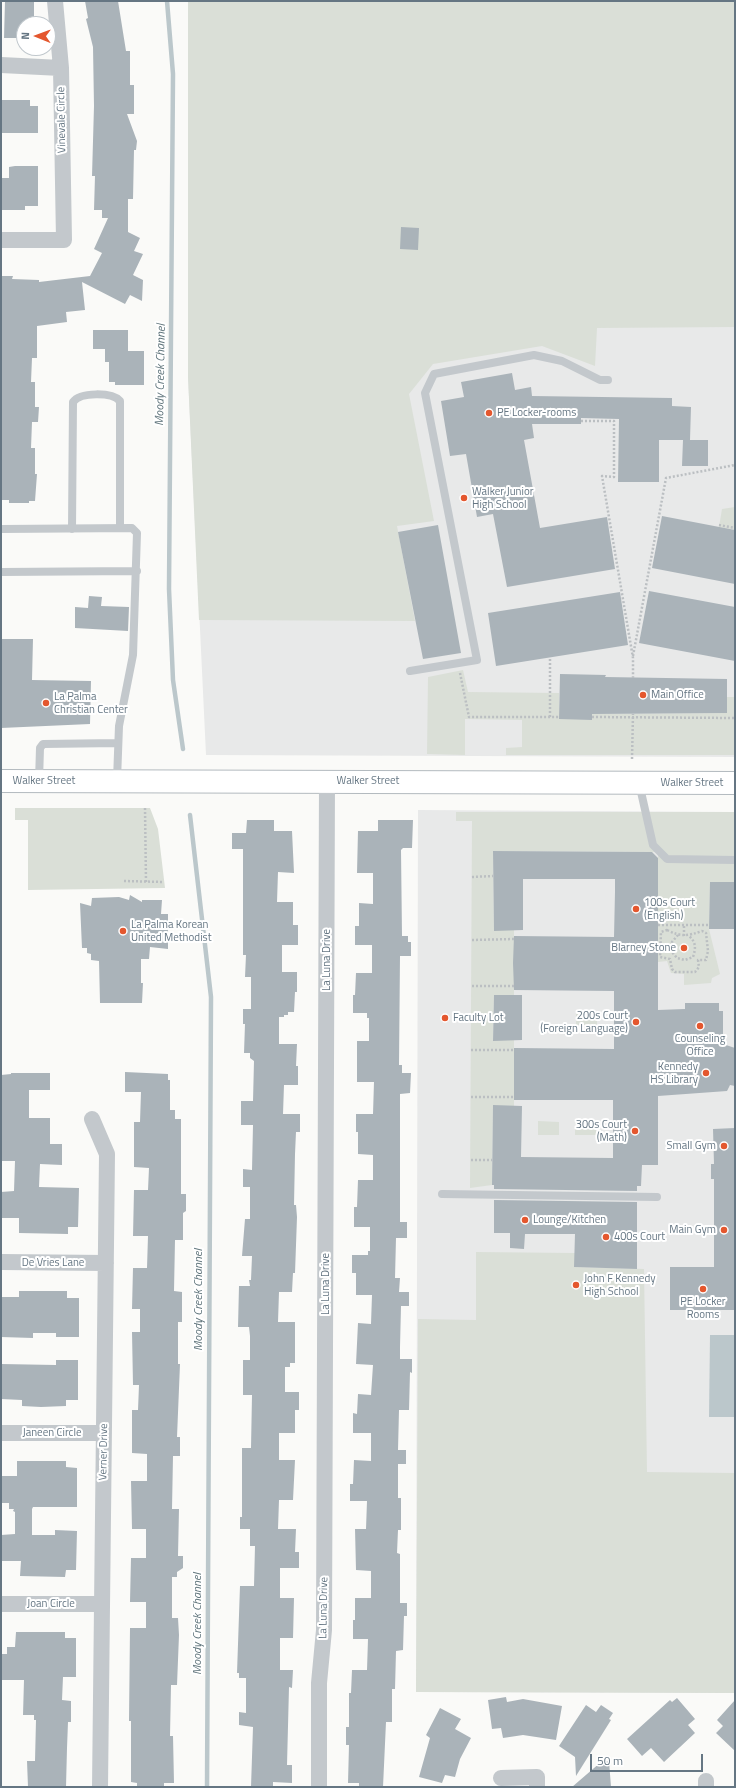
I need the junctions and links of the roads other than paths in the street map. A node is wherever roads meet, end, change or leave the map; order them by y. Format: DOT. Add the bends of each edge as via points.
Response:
graph roads {
  1 [pos="55,1"];
  2 [pos="1,65"];
  3 [pos="61,68"];
  4 [pos="1,240"];
  5 [pos="608,380"];
  6 [pos="120,528"];
  7 [pos="1,529"];
  8 [pos="72,529"];
  9 [pos="137,571"];
  10 [pos="1,572"];
  11 [pos="410,671"];
  12 [pos="118,743"];
  13 [pos="1,781"];
  14 [pos="39,781"];
  15 [pos="328,781"];
  16 [pos="117,782"];
  17 [pos="639,782"];
  18 [pos="735,783"];
  19 [pos="735,860"];
  20 [pos="92,1119"];
  21 [pos="442,1194"];
  22 [pos="657,1197"];
  23 [pos="1,1262"];
  24 [pos="106,1263"];
  25 [pos="1,1433"];
  26 [pos="104,1433"];
  27 [pos="1,1604"];
  28 [pos="102,1604"];
  29 [pos="501,1778"];
  30 [pos="100,1787"];
  31 [pos="319,1787"];
  32 [pos="537,1787"];
  1 -- 3 [label="street, Vinevale Circle"];
  2 -- 3 [label="street"];
  3 -- 4 [label="street, Vinevale Circle" via="64,240"];
  5 -- 11 [label="lane" via="600,380 562,361 534,355 434,374 425,393 477,660"];
  6 -- 8 [label="lane"];
  6 -- 8 [label="lane" via="120,402 110,395 82,395 76,397 73,402"];
  6 -- 9 [label="lane" via="132,528 137,533"];
  7 -- 8 [label="lane"];
  9 -- 10 [label="lane"];
  9 -- 12 [label="lane" via="133,654"];
  12 -- 14 [label="lane" via="43,744 40,748"];
  12 -- 16 [label="lane"];
  13 -- 14 [label="main road, Walker Street"];
  14 -- 16 [label="main road, Walker Street"];
  15 -- 16 [label="main road, Walker Street"];
  15 -- 17 [label="main road, Walker Street"];
  15 -- 31 [label="street, La Luna Drive" via="324,1630 319,1683"];
  17 -- 18 [label="main road, Walker Street"];
  17 -- 19 [label="lane" via="653,845 667,859"];
  20 -- 24 [label="street, Verner Drive" via="106,1154"];
  21 -- 22 [label="lane"];
  23 -- 24 [label="street, De Vries Lane"];
  24 -- 26 [label="street, Verner Drive"];
  25 -- 26 [label="street, Janeen Circle"];
  26 -- 28 [label="street, Verner Drive"];
  27 -- 28 [label="street, Joan Circle"];
  28 -- 30 [label="street, Verner Drive"];
  29 -- 32 [label="street" via="537,1777"];
}
